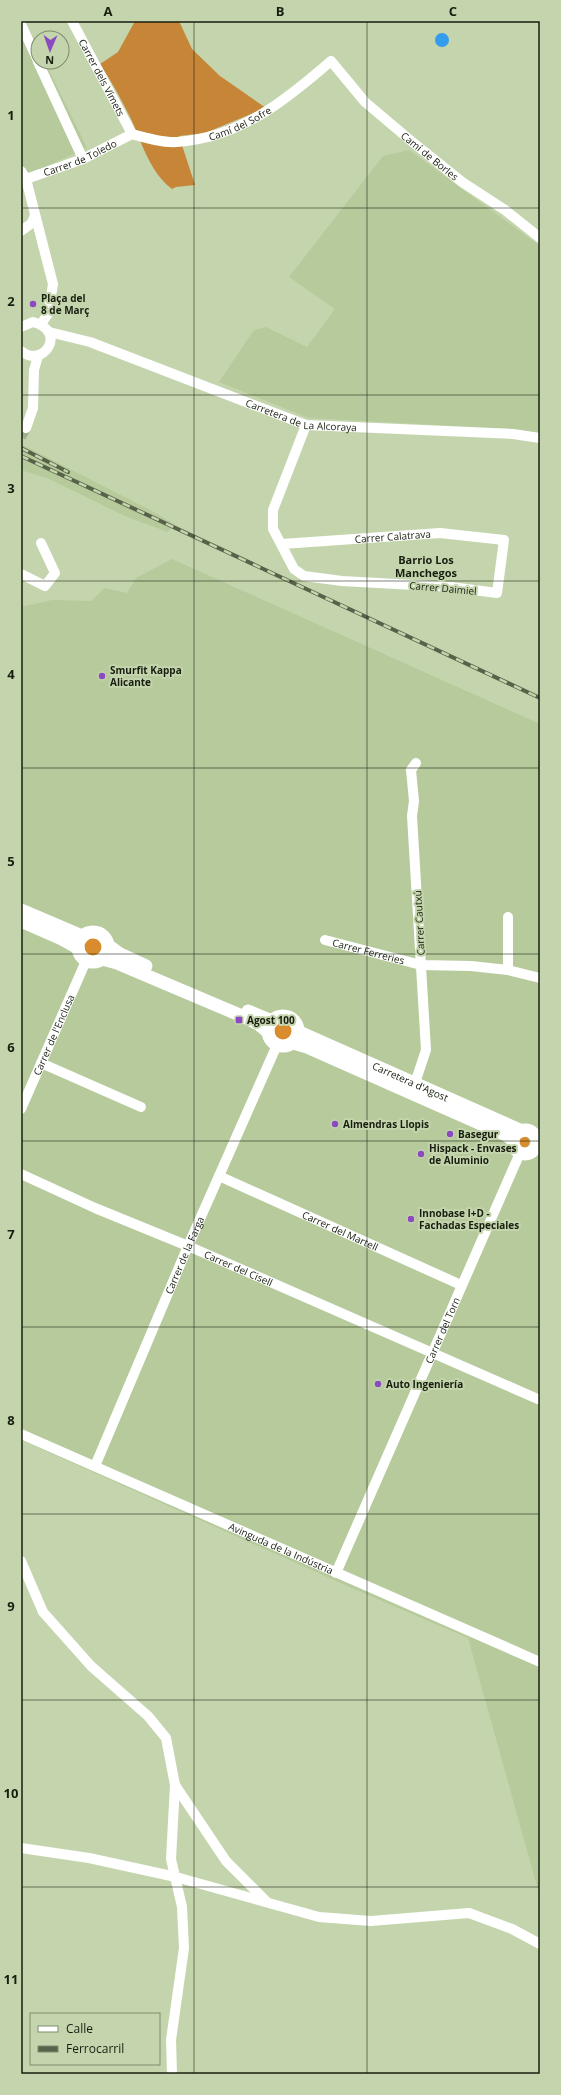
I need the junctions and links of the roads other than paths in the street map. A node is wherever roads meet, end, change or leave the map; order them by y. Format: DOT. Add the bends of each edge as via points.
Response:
graph roads {
  1 [pos="72,21"];
  2 [pos="21,24"];
  3 [pos="30,44"];
  4 [pos="331,60"];
  5 [pos="42,70"];
  6 [pos="132,134"];
  7 [pos="83,159"];
  8 [pos="24,175"];
  9 [pos="35,215"];
  10 [pos="21,231"];
  11 [pos="540,238"];
  12 [pos="23,323"];
  13 [pos="41,324"];
  14 [pos="49,332"];
  15 [pos="73,339"];
  16 [pos="50,345"];
  17 [pos="29,354"];
  18 [pos="306,425"];
  19 [pos="26,428"];
  20 [pos="540,438"];
  21 [pos="504,540"];
  22 [pos="41,543"];
  23 [pos="282,544"];
  24 [pos="21,574"];
  25 [pos="416,763"];
  26 [pos="21,910"];
  27 [pos="508,917"];
  28 [pos="21,921"];
  29 [pos="325,940"];
  30 [pos="80,942"];
  31 [pos="109,946"];
  32 [pos="102,959"];
  33 [pos="86,960"];
  34 [pos="421,965"];
  35 [pos="508,970"];
  36 [pos="540,978"];
  37 [pos="270,1026"];
  38 [pos="296,1038"];
  39 [pos="277,1045"];
  40 [pos="41,1063"];
  41 [pos="415,1083"];
  42 [pos="141,1107"];
  43 [pos="21,1109"];
  44 [pos="522,1130"];
  45 [pos="513,1140"];
  46 [pos="538,1145"];
  47 [pos="520,1153"];
  48 [pos="21,1174"];
  49 [pos="218,1176"];
  50 [pos="188,1246"];
  51 [pos="461,1285"];
  52 [pos="432,1354"];
  53 [pos="540,1400"];
  54 [pos="21,1434"];
  55 [pos="95,1466"];
  56 [pos="21,1561"];
  57 [pos="336,1573"];
  58 [pos="540,1662"];
  59 [pos="175,1785"];
  60 [pos="21,1848"];
  61 [pos="176,1877"];
  62 [pos="266,1902"];
  63 [pos="540,1944"];
  64 [pos="172,2074"];
  1 -- 6 [label="street, Carrer dels Vímets"];
  2 -- 3 [label="street"];
  4 -- 6 [label="street, Camí del Sofre" via="299,89 268,112 244,125 208,137 176,142"];
  4 -- 11 [label="street, Camí de Borles" via="365,102 462,182 505,210"];
  5 -- 7 [label="street"];
  6 -- 7 [label="street, Carrer de Toledo"];
  7 -- 8 [label="street, Carrer de Toledo"];
  8 -- 9 [label="street"];
  9 -- 10 [label="street" via="32,222"];
  9 -- 13 [label="street" via="53,284 48,314"];
  12 -- 13 [label="street"];
  13 -- 14 [label="street"];
  14 -- 15 [label="street, Carretera de La Alcoraya"];
  14 -- 16 [label="street"];
  15 -- 16 [label="street, Carretera de La Alcoraya"];
  15 -- 18 [label="street, Carretera de La Alcoraya" via="90,342"];
  16 -- 17 [label="street" via="44,353"];
  17 -- 19 [label="street" via="34,370 33,408"];
  18 -- 20 [label="street, Carretera de La Alcoraya" via="513,434"];
  18 -- 23 [label="street" via="273,510 273,529"];
  21 -- 23 [label="street, Carrer Calatrava" via="440,532"];
  21 -- 23 [label="street, Carrer Daimiel" via="497,593 304,576 294,569"];
  22 -- 24 [label="street" via="55,572 45,586"];
  25 -- 34 [label="street, Carrer Cautxú" via="411,770 414,801 412,816"];
  26 -- 30 [label="main road"];
  27 -- 35 [label="street"];
  28 -- 30 [label="main road" via="62,939"];
  29 -- 34 [label="street, Carrer Ferreries"];
  30 -- 31 [label="main road" via="91,932 101,933"];
  30 -- 33 [label="main road" via="82,957"];
  31 -- 32 [label="main road"];
  31 -- 37 [label="main road" via="120,954"];
  32 -- 33 [label="main road" via="97,962"];
  32 -- 37 [label="main road" via="117,963 258,1024"];
  33 -- 40 [label="street, Carrer de l'Enclusa"];
  34 -- 35 [label="street, Carrer Ferreries"];
  34 -- 41 [label="street, Carrer Cautxú" via="426,1050"];
  35 -- 36 [label="street, Carrer Ferreries"];
  37 -- 38 [label="main road" via="280,1016 290,1017 297,1023"];
  37 -- 39 [label="main road" via="273,1042"];
  38 -- 39 [label="main road" via="285,1046"];
  38 -- 41 [label="main road, Carretera d'Agost"];
  38 -- 45 [label="main road, Carretera d'Agost" via="308,1047"];
  39 -- 49 [label="street, Carrer de la Farga"];
  40 -- 42 [label="street"];
  40 -- 43 [label="street, Carrer de l'Enclusa"];
  41 -- 44 [label="main road, Carretera d'Agost"];
  44 -- 45 [label="main road"];
  44 -- 46 [label="main road" via="530,1132"];
  45 -- 47 [label="main road" via="514,1148"];
  46 -- 47 [label="main road" via="525,1154"];
  47 -- 51 [label="street, Carrer del Torn"];
  48 -- 50 [label="street, Carrer del Cisell"];
  49 -- 50 [label="street, Carrer de la Farga"];
  49 -- 51 [label="street, Carrer del Martell"];
  50 -- 52 [label="street, Carrer del Cisell"];
  50 -- 55 [label="street, Carrer de la Farga"];
  51 -- 52 [label="street, Carrer del Torn"];
  52 -- 53 [label="street"];
  52 -- 57 [label="street, Carrer del Torn"];
  54 -- 55 [label="street, Avinguda de la Indústria"];
  55 -- 57 [label="street, Avinguda de la Indústria"];
  56 -- 59 [label="street" via="43,1612 91,1666 148,1716 166,1738"];
  57 -- 58 [label="street, Avinguda de la Indústria"];
  59 -- 61 [label="street" via="171,1860"];
  59 -- 62 [label="street" via="226,1861"];
  60 -- 61 [label="street" via="89,1858"];
  61 -- 62 [label="street"];
  61 -- 64 [label="street" via="182,1907 184,1948 171,2040"];
  62 -- 63 [label="street" via="319,1917 371,1921 469,1913 512,1929"];
}
